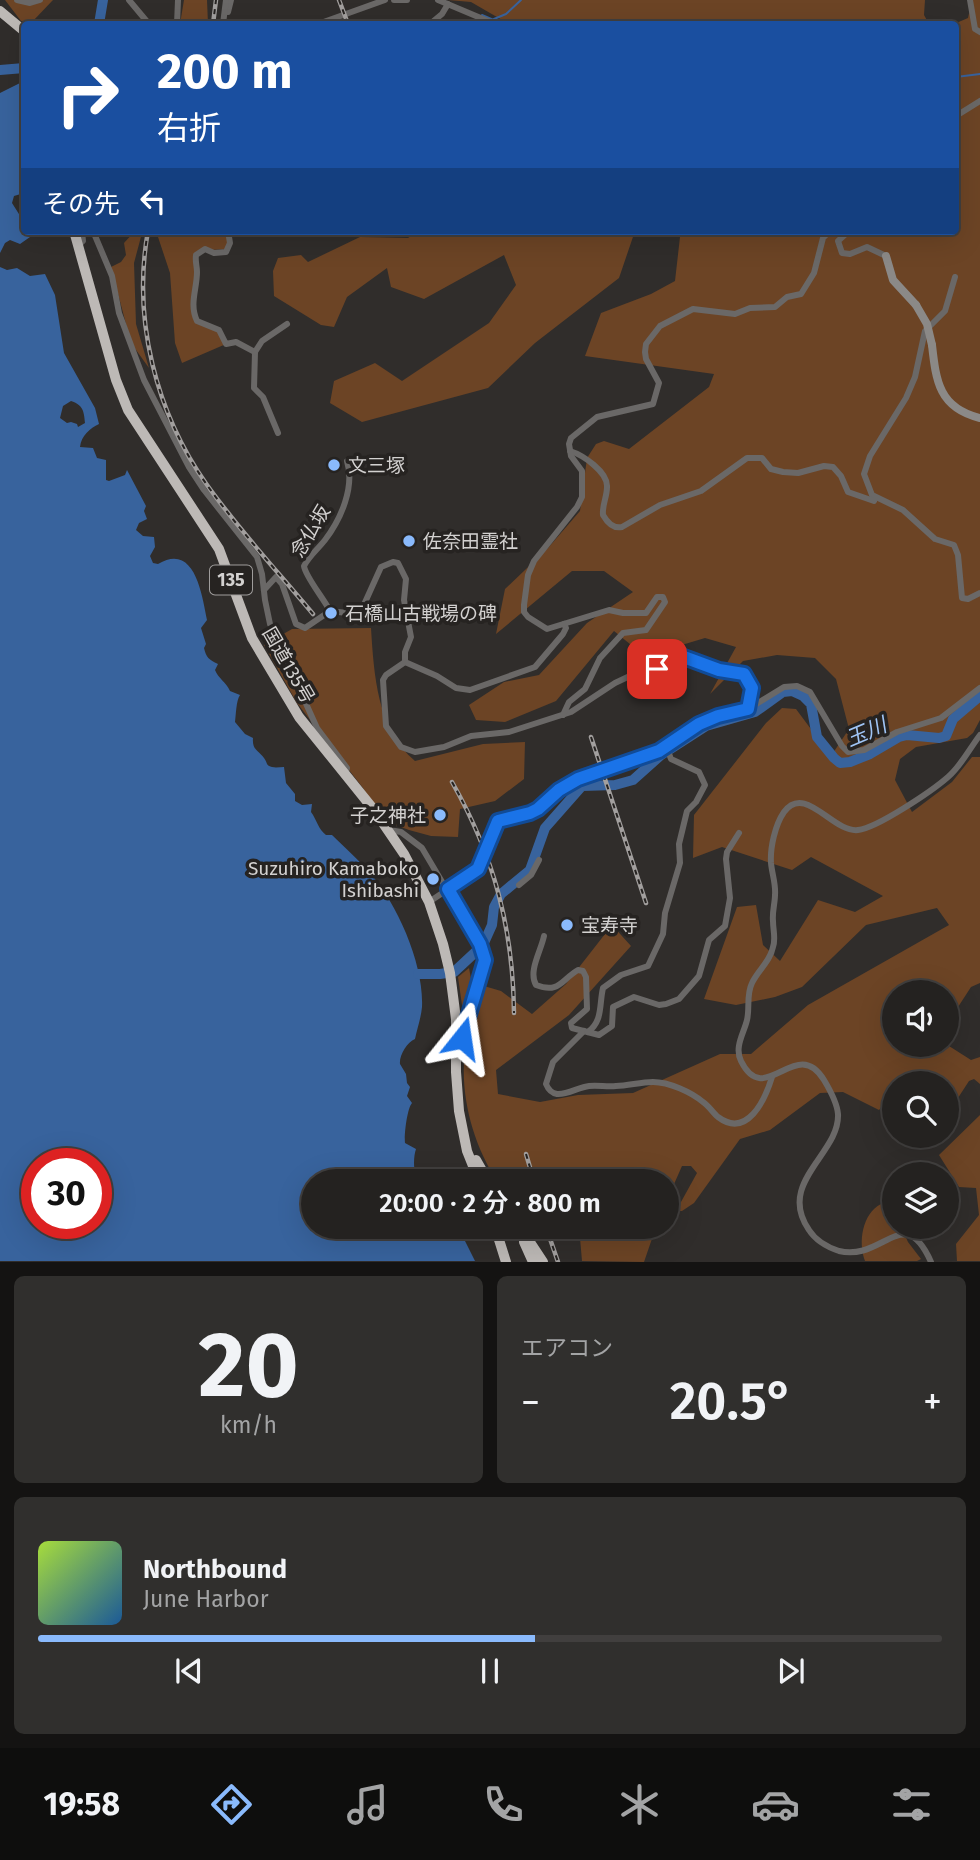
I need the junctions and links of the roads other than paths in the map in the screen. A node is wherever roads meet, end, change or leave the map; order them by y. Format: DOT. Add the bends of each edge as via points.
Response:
graph roads {
  1 [pos="17,0"];
  2 [pos="48,0"];
  3 [pos="129,0"];
  4 [pos="178,0"];
  5 [pos="226,0"];
  6 [pos="231,0"];
  7 [pos="385,0"];
  8 [pos="394,0"];
  9 [pos="407,0"];
  10 [pos="438,0"];
  11 [pos="970,0"];
  12 [pos="38,1"];
  13 [pos="448,4"];
  14 [pos="0,11"];
  15 [pos="146,21"];
  16 [pos="177,21"];
  17 [pos="224,21"];
  18 [pos="224,21"];
  19 [pos="328,21"];
  20 [pos="434,21"];
  21 [pos="488,21"];
  22 [pos="21,28"];
  23 [pos="980,32"];
  24 [pos="980,102"];
  25 [pos="959,114"];
  26 [pos="76,235"];
  27 [pos="82,235"];
  28 [pos="95,235"];
  29 [pos="229,235"];
  30 [pos="826,235"];
  31 [pos="845,235"];
  32 [pos="79,245"];
  33 [pos="886,256"];
  34 [pos="955,277"];
  35 [pos="287,324"];
  36 [pos="255,352"];
  37 [pos="980,418"];
  38 [pos="278,433"];
  39 [pos="570,451"];
  40 [pos="347,461"];
  41 [pos="882,501"];
  42 [pos="264,590"];
  43 [pos="980,593"];
  44 [pos="330,611"];
  45 [pos="564,624"];
  46 [pos="405,662"];
  47 [pos="980,688"];
  48 [pos="748,709"];
  49 [pos="563,715"];
  50 [pos="980,734"];
  51 [pos="666,746"];
  52 [pos="345,774"];
  53 [pos="387,830"];
  54 [pos="739,833"];
  55 [pos="539,860"];
  56 [pos="519,885"];
  57 [pos="448,889"];
  58 [pos="430,904"];
  59 [pos="544,936"];
  60 [pos="586,1032"];
  61 [pos="456,1046"];
  62 [pos="772,1077"];
  63 [pos="459,1111"];
  64 [pos="463,1134"];
  65 [pos="475,1169"];
  66 [pos="480,1169"];
  67 [pos="480,1169"];
  68 [pos="499,1239"];
  69 [pos="521,1239"];
  70 [pos="525,1239"];
  71 [pos="506,1262"];
  72 [pos="531,1262"];
  73 [pos="543,1262"];
  74 [pos="931,1262"];
  1 -- 12 [label="street"];
  2 -- 12 [label="street"];
  3 -- 15 [label="street"];
  4 -- 16 [label="street"];
  5 -- 17 [label="street"];
  6 -- 18 [label="street"];
  7 -- 19 [label="street"];
  8 -- 9 [label="street"];
  10 -- 13 [label="street"];
  11 -- 23 [label="street" via="973,23"];
  13 -- 20 [label="street"];
  13 -- 21 [label="street"];
  14 -- 22 [label="highway"];
  24 -- 25 [label="street"];
  26 -- 32 [label="highway, 国道135号 / 135"];
  27 -- 32 [label="street"];
  28 -- 42 [label="street" via="144,380 196,478 257,557"];
  29 -- 36 [label="street" via="226,252 205,249 196,255 193,313 197,321 219,330 226,344 236,342"];
  30 -- 39 [label="street" via="814,273 801,294 787,297 775,307 735,314 693,309 660,326 645,352 659,383 653,404 597,416 571,438"];
  31 -- 33 [label="street" via="838,241 842,253 867,247"];
  32 -- 52 [label="highway, 国道135号 / 135" via="128,410 219,549 253,638 278,681 305,726"];
  33 -- 37 [label="street, bridge" via="893,280 927,324 936,376 945,397 961,411"];
  34 -- 41 [label="street" via="945,311 925,331 909,392 865,468 869,492"];
  35 -- 36 [label="street" via="262,341"];
  36 -- 38 [label="street" via="254,388 263,397"];
  39 -- 41 [label="street" via="604,474 608,486 603,515 617,528 660,505 701,491 752,457 783,472 833,467 848,492"];
  39 -- 45 [label="street" via="582,471 582,496 534,561 523,608 547,629"];
  40 -- 44 [label="street, 念仏坂" via="350,483 346,502 328,537 304,566 304,573"];
  41 -- 43 [label="street" via="902,510 935,539 954,545 962,579 960,595 964,599"];
  42 -- 44 [label="street" via="276,578 302,628"];
  42 -- 52 [label="street" via="275,634 317,728 347,768"];
  44 -- 46 [label="street" via="362,609 381,568 398,563 407,579 404,600 411,637"];
  45 -- 46 [label="street" via="563,634 534,667 470,690 456,688"];
  45 -- 49 [label="street" via="609,610 646,613 657,597 665,599 649,627 623,633 600,658 585,689 569,702"];
  46 -- 49 [label="street" via="386,675 382,685 386,726 410,752 443,747 471,736 509,732"];
  47 -- 48 [label="street" via="942,718 897,732 858,752 842,746 814,696 801,687 783,687"];
  48 -- 49 [label="street" via="752,688 744,674 681,656 615,683"];
  48 -- 51 [label="street" via="699,724"];
  50 -- 62 [label="street" via="949,776 879,824 858,831 841,828 805,804 791,806 783,814 771,856 774,947 751,984 739,1048 745,1068 758,1077"];
  51 -- 57 [label="street" via="578,779 538,809 498,821 478,869"];
  51 -- 60 [label="street" via="671,759 699,772 705,785 687,811 660,944 648,966 621,975 603,988 599,1020"];
  52 -- 53 [label="highway, 国道135号 / 135"];
  53 -- 57 [label="street" via="401,832 420,844"];
  53 -- 58 [label="highway, 国道135号 / 135"];
  54 -- 60 [label="street" via="727,852 730,898 725,926 709,940 699,976 674,1002 659,1005 634,997 611,1010 610,1029 599,1035"];
  55 -- 56 [label="street"];
  57 -- 58 [label="street"];
  57 -- 61 [label="street" via="483,951 483,968"];
  58 -- 61 [label="highway, 国道135号 / 135" via="448,964"];
  59 -- 60 [label="street" via="533,982 537,987 558,987 576,971 583,971 587,1009 570,1026"];
  60 -- 62 [label="street" via="553,1062 546,1084 553,1092 663,1083 694,1096 735,1124 752,1116"];
  61 -- 63 [label="highway, 国道135号 / 135"];
  62 -- 74 [label="street" via="795,1064 810,1065 820,1073 836,1105 834,1131 801,1193 801,1211 810,1233 826,1246 857,1254 906,1235 922,1244"];
  63 -- 64 [label="highway, 国道135号 / 135"];
  63 -- 66 [label="highway, 国道135号 / 135"];
  64 -- 65 [label="highway, 国道135号 / 135"];
  64 -- 67 [label="highway"];
  68 -- 71 [label="highway"];
  69 -- 72 [label="highway"];
  70 -- 73 [label="highway"];
}
